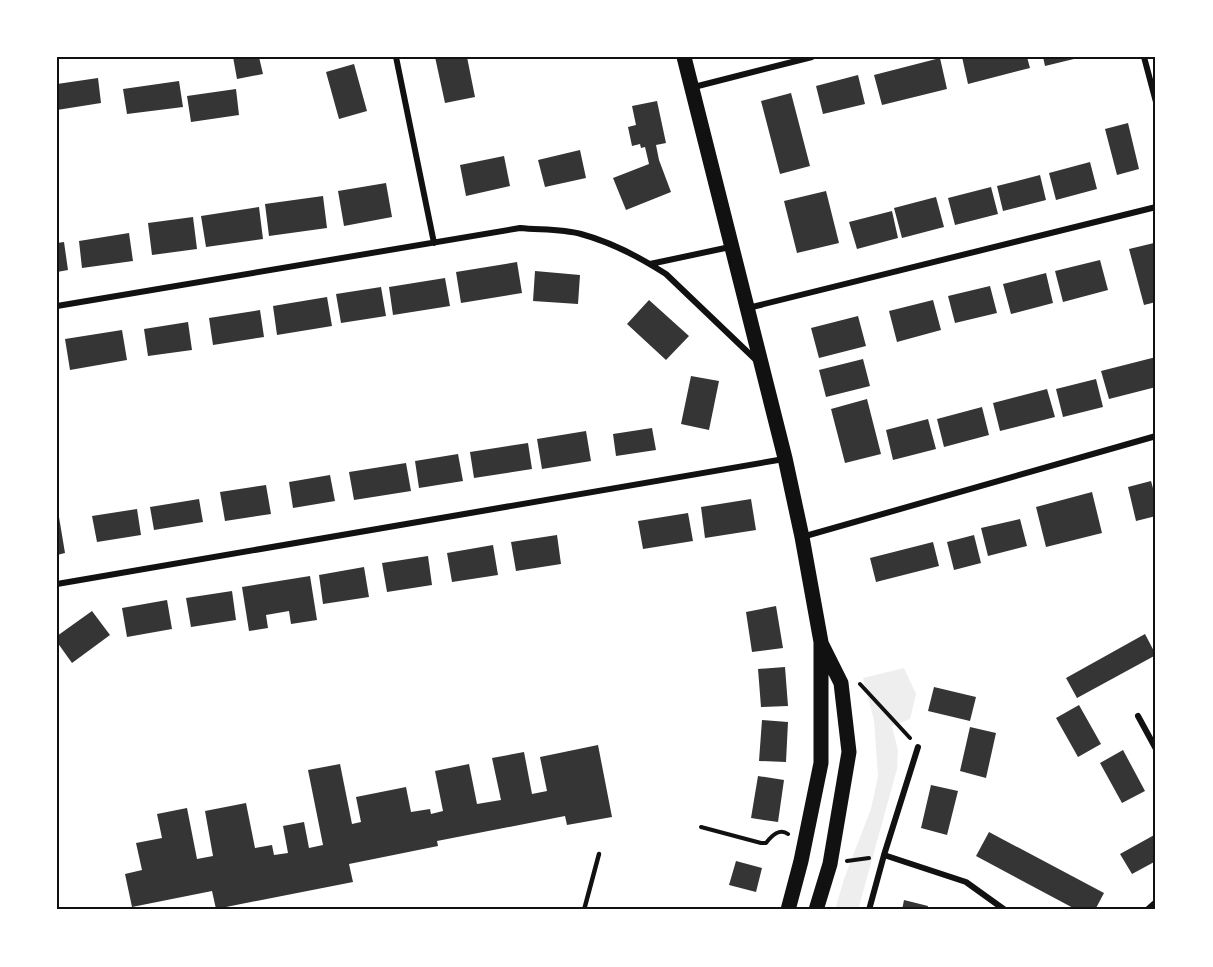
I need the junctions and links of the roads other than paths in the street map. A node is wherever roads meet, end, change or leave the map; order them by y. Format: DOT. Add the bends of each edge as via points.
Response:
graph roads {
  1 [pos="396,57"];
  2 [pos="684,57"];
  3 [pos="812,57"];
  4 [pos="1144,57"];
  5 [pos="1154,86"];
  6 [pos="691,88"];
  7 [pos="1156,102"];
  8 [pos="1156,207"];
  9 [pos="434,243"];
  10 [pos="730,247"];
  11 [pos="650,264"];
  12 [pos="57,306"];
  13 [pos="747,309"];
  14 [pos="762,366"];
  15 [pos="1156,436"];
  16 [pos="785,458"];
  17 [pos="802,537"];
  18 [pos="57,584"];
  19 [pos="821,642"];
  20 [pos="1138,716"];
  21 [pos="918,747"];
  22 [pos="1156,749"];
  23 [pos="599,854"];
  24 [pos="884,855"];
  25 [pos="1156,902"];
  26 [pos="584,910"];
  27 [pos="788,910"];
  28 [pos="816,910"];
  29 [pos="870,910"];
  30 [pos="1005,910"];
  31 [pos="1147,910"];
  1 -- 9 [label="street"];
  2 -- 6 [label="main road"];
  3 -- 6 [label="street"];
  4 -- 5 [label="street"];
  5 -- 7 [label="street"];
  6 -- 10 [label="main road"];
  8 -- 13 [label="street"];
  9 -- 11 [label="street" via="520,228 580,233"];
  9 -- 12 [label="street"];
  10 -- 11 [label="street"];
  10 -- 13 [label="main road"];
  11 -- 14 [label="street" via="666,274"];
  13 -- 14 [label="main road"];
  14 -- 16 [label="main road"];
  15 -- 17 [label="street"];
  16 -- 17 [label="main road"];
  16 -- 18 [label="street"];
  17 -- 19 [label="main road"];
  19 -- 27 [label="main road" via="821,763"];
  19 -- 28 [label="main road" via="841,683 849,752 830,864"];
  20 -- 22 [label="street"];
  21 -- 24 [label="street"];
  23 -- 26 [label="lane"];
  24 -- 29 [label="street"];
  24 -- 30 [label="street" via="966,882"];
  25 -- 31 [label="street"];
}
